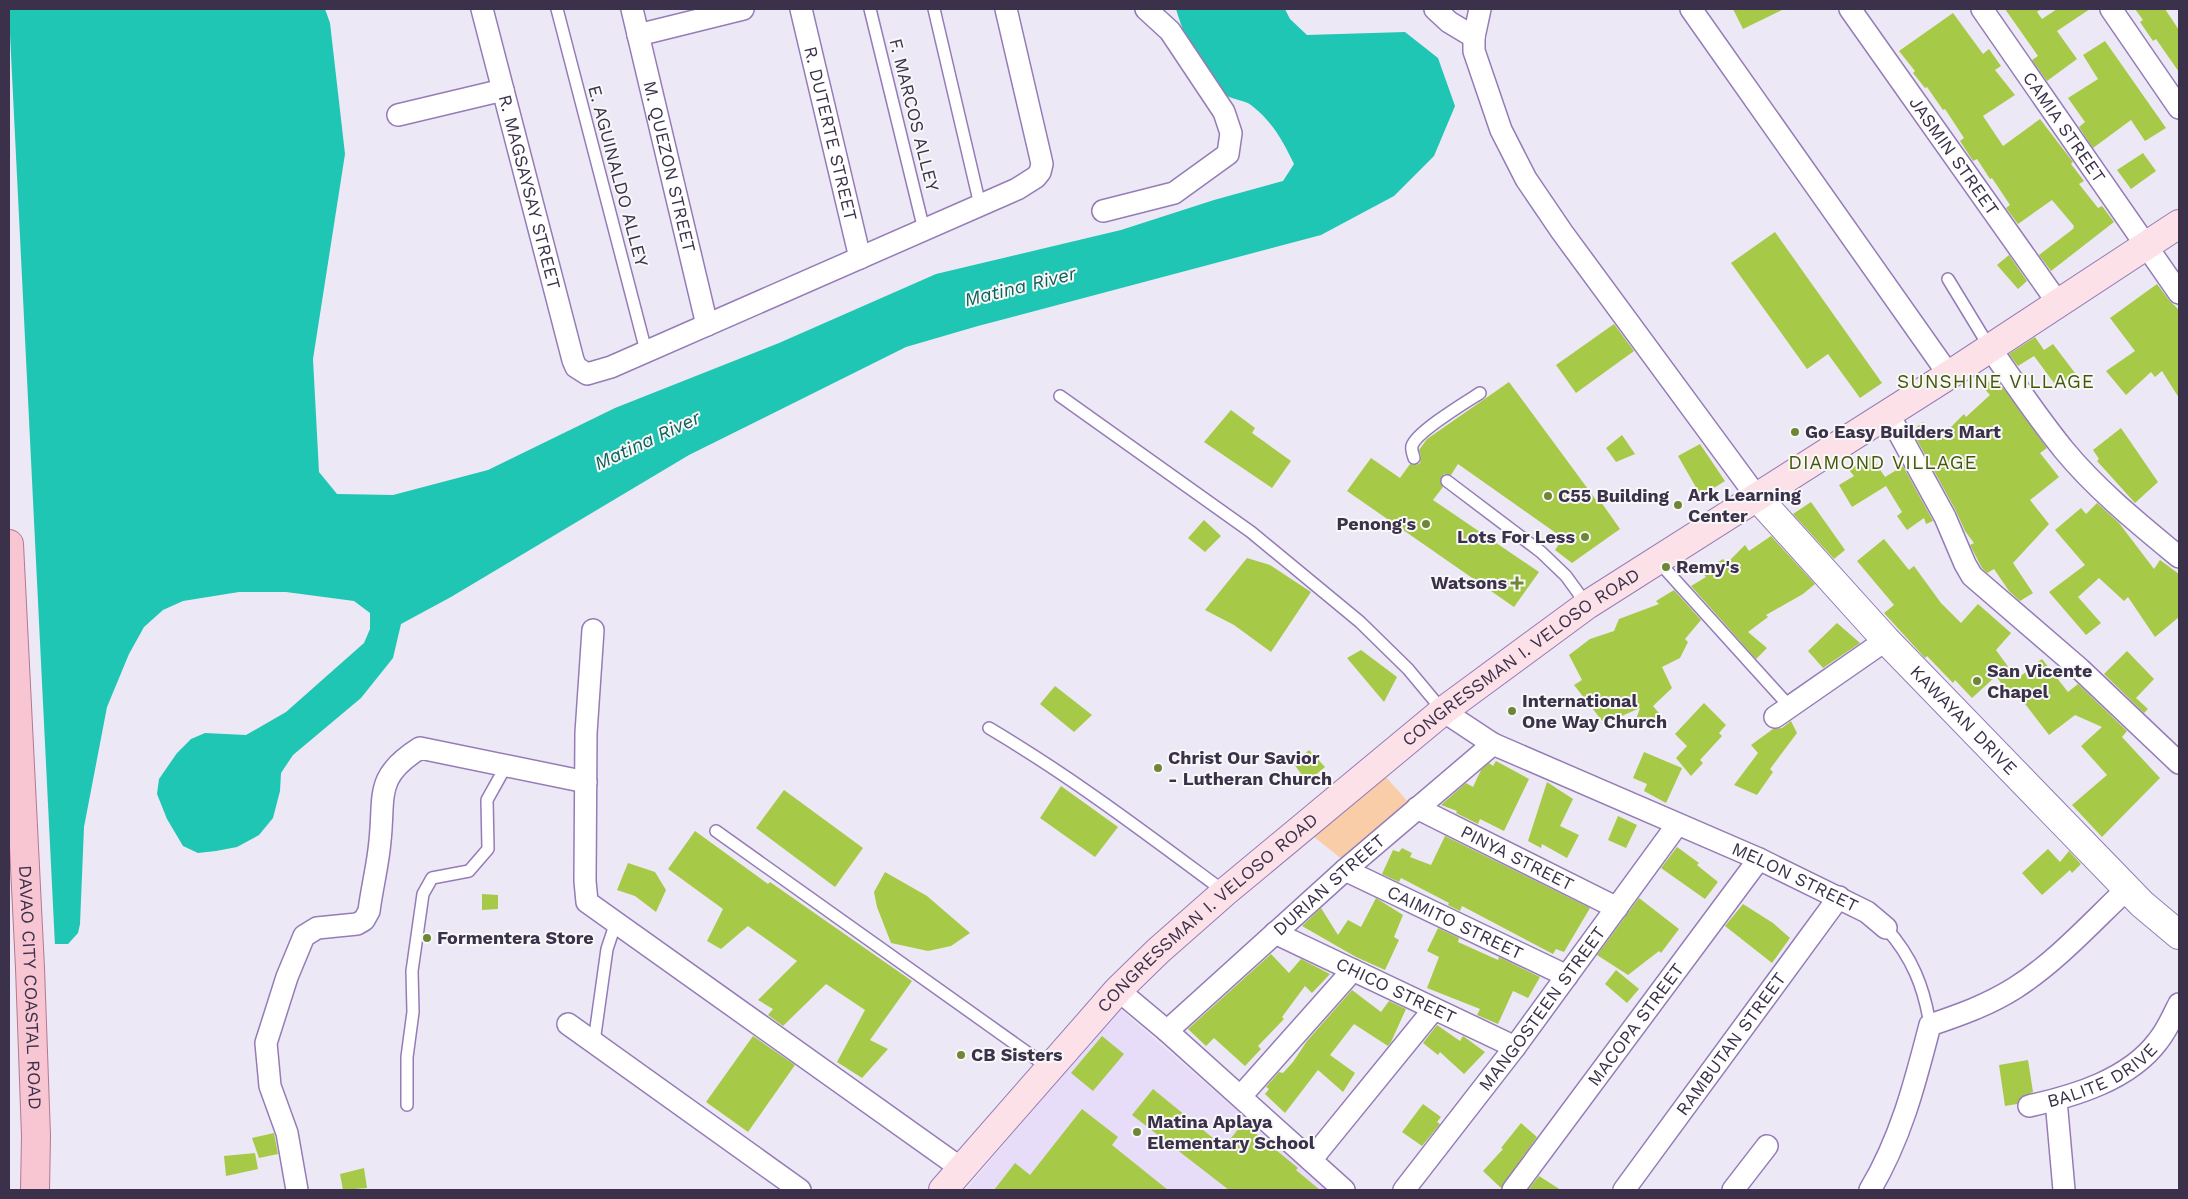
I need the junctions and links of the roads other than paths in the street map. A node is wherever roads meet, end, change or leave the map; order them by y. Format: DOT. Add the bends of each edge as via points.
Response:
graph roads {
  1 [pos="482,9"];
  2 [pos="557,9"];
  3 [pos="632,9"];
  4 [pos="743,9"];
  5 [pos="801,9"];
  6 [pos="870,9"];
  7 [pos="934,9"];
  8 [pos="1006,9"];
  9 [pos="1146,9"];
  10 [pos="1435,9"];
  11 [pos="1480,9"];
  12 [pos="1691,9"];
  13 [pos="1850,9"];
  14 [pos="1982,9"];
  15 [pos="2111,9"];
  16 [pos="638,35"];
  17 [pos="1474,37"];
  18 [pos="503,90"];
  19 [pos="2179,108"];
  20 [pos="398,115"];
  21 [pos="980,206"];
  22 [pos="1103,211"];
  23 [pos="2179,224"];
  24 [pos="924,230"];
  25 [pos="2146,245"];
  26 [pos="860,258"];
  27 [pos="1948,279"];
  28 [pos="2179,293"];
  29 [pos="2058,302"];
  30 [pos="707,325"];
  31 [pos="1990,348"];
  32 [pos="646,351"];
  33 [pos="1949,375"];
  34 [pos="1480,393"];
  35 [pos="1060,396"];
  36 [pos="1888,413"];
  37 [pos="1414,458"];
  38 [pos="1446,481"];
  39 [pos="1756,497"];
  40 [pos="9,544"];
  41 [pos="2179,557"];
  42 [pos="1657,560"];
  43 [pos="1587,605"];
  44 [pos="593,630"];
  45 [pos="1886,640"];
  46 [pos="1443,711"];
  47 [pos="1782,712"];
  48 [pos="989,728"];
  49 [pos="1493,744"];
  50 [pos="2179,763"];
  51 [pos="506,766"];
  52 [pos="586,782"];
  53 [pos="1417,808"];
  54 [pos="1677,825"];
  55 [pos="716,831"];
  56 [pos="1759,859"];
  57 [pos="1345,870"];
  58 [pos="2127,889"];
  59 [pos="1225,892"];
  60 [pos="1839,897"];
  61 [pos="1617,908"];
  62 [pos="616,922"];
  63 [pos="1886,928"];
  64 [pos="1275,933"];
  65 [pos="2179,935"];
  66 [pos="1353,970"];
  67 [pos="1568,976"];
  68 [pos="1118,990"];
  69 [pos="2179,1004"];
  70 [pos="1434,1009"];
  71 [pos="568,1024"];
  72 [pos="1930,1025"];
  73 [pos="1167,1031"];
  74 [pos="594,1042"];
  75 [pos="1515,1047"];
  76 [pos="1049,1069"];
  77 [pos="1241,1096"];
  78 [pos="2056,1100"];
  79 [pos="407,1105"];
  80 [pos="2029,1106"];
  81 [pos="1767,1146"];
  82 [pos="1311,1160"];
  83 [pos="952,1184"];
  84 [pos="35,1190"];
  85 [pos="296,1190"];
  86 [pos="800,1190"];
  87 [pos="1344,1190"];
  88 [pos="1404,1190"];
  89 [pos="1513,1190"];
  90 [pos="1624,1190"];
  91 [pos="1733,1190"];
  92 [pos="1870,1190"];
  93 [pos="2064,1190"];
  1 -- 18 [label="street, R. MAGSAYSAY STREET"];
  2 -- 32 [label="lane, E. AGUINALDO ALLEY"];
  3 -- 16 [label="street, M. QUEZON STREET"];
  4 -- 16 [label="street"];
  5 -- 26 [label="street, R. DUTERTE STREET"];
  6 -- 24 [label="lane, F. MARCOS ALLEY"];
  7 -- 21 [label="lane"];
  8 -- 21 [label="street" via="1042,164 1036,177"];
  9 -- 22 [label="street" via="1170,30 1224,112 1231,133 1228,154 1174,193"];
  10 -- 17 [label="street"];
  11 -- 17 [label="street"];
  12 -- 33 [label="street"];
  13 -- 29 [label="street, JASMIN STREET"];
  14 -- 25 [label="street, CAMIA STREET"];
  15 -- 19 [label="street"];
  16 -- 30 [label="street, M. QUEZON STREET"];
  17 -- 39 [label="street" via="1474,51 1501,130 1526,179"];
  18 -- 20 [label="street"];
  18 -- 32 [label="street, R. MAGSAYSAY STREET" via="573,360 581,373 594,374"];
  21 -- 24 [label="street"];
  23 -- 25 [label="main road, CONGRESSMAN I. VELOSO ROAD"];
  24 -- 26 [label="street"];
  25 -- 28 [label="street, CAMIA STREET"];
  25 -- 29 [label="main road, CONGRESSMAN I. VELOSO ROAD"];
  26 -- 30 [label="street"];
  27 -- 31 [label="lane"];
  29 -- 31 [label="main road, CONGRESSMAN I. VELOSO ROAD"];
  30 -- 32 [label="street"];
  31 -- 33 [label="main road, CONGRESSMAN I. VELOSO ROAD"];
  31 -- 41 [label="street" via="2066,452 2096,484"];
  33 -- 36 [label="main road, CONGRESSMAN I. VELOSO ROAD"];
  34 -- 37 [label="lane" via="1415,440"];
  35 -- 46 [label="lane" via="1251,532 1360,622 1408,669"];
  36 -- 39 [label="main road, CONGRESSMAN I. VELOSO ROAD"];
  36 -- 50 [label="street" via="1945,517 1972,576 2080,669"];
  38 -- 43 [label="lane" via="1541,552 1566,576"];
  39 -- 42 [label="main road, CONGRESSMAN I. VELOSO ROAD"];
  39 -- 45 [label="street, KAWAYAN DRIVE"];
  40 -- 84 [label="main road, DAVAO CITY COASTAL ROAD" via="30,968"];
  42 -- 43 [label="main road, CONGRESSMAN I. VELOSO ROAD"];
  42 -- 47 [label="lane"];
  43 -- 46 [label="main road, CONGRESSMAN I. VELOSO ROAD"];
  44 -- 52 [label="street"];
  45 -- 47 [label="street"];
  45 -- 58 [label="street, KAWAYAN DRIVE"];
  46 -- 49 [label="street, MELON STREET"];
  46 -- 59 [label="main road, CONGRESSMAN I. VELOSO ROAD"];
  48 -- 59 [label="lane" via="1082,786"];
  49 -- 53 [label="street, DURIAN STREET"];
  49 -- 54 [label="street, MELON STREET"];
  51 -- 52 [label="street"];
  51 -- 79 [label="lane" via="487,800 488,849 469,872 432,878 423,894 412,971 413,1012 407,1056"];
  51 -- 85 [label="street" via="420,748 404,759 391,772 382,792 380,841 367,916 357,924 317,928 302,939 266,1043 270,1086 287,1132"];
  52 -- 62 [label="street" via="587,902"];
  53 -- 57 [label="street, DURIAN STREET"];
  53 -- 61 [label="street, PINYA STREET"];
  54 -- 56 [label="street, MELON STREET"];
  54 -- 61 [label="street, MANGOSTEEN STREET"];
  55 -- 76 [label="lane"];
  56 -- 60 [label="street, MELON STREET"];
  56 -- 89 [label="street, MACOPA STREET"];
  57 -- 64 [label="street, DURIAN STREET"];
  57 -- 67 [label="street, CAIMITO STREET"];
  58 -- 65 [label="street, KAWAYAN DRIVE"];
  58 -- 72 [label="street" via="2015,988 1975,1010"];
  59 -- 68 [label="main road, CONGRESSMAN I. VELOSO ROAD"];
  60 -- 63 [label="street, MELON STREET" via="1867,912"];
  60 -- 90 [label="street, RAMBUTAN STREET"];
  61 -- 67 [label="street, MANGOSTEEN STREET"];
  62 -- 74 [label="lane" via="607,949"];
  62 -- 83 [label="street"];
  63 -- 72 [label="lane, MELON STREET" via="1912,963 1921,984"];
  64 -- 66 [label="street, CHICO STREET"];
  64 -- 73 [label="street, DURIAN STREET"];
  66 -- 70 [label="street, CHICO STREET"];
  66 -- 77 [label="street"];
  67 -- 75 [label="street, MANGOSTEEN STREET"];
  68 -- 73 [label="street"];
  68 -- 76 [label="main road, CONGRESSMAN I. VELOSO ROAD"];
  69 -- 78 [label="street, BALITE DRIVE" via="2158,1042 2132,1066"];
  70 -- 75 [label="street, CHICO STREET"];
  70 -- 82 [label="street"];
  71 -- 74 [label="street"];
  72 -- 92 [label="street, MELON STREET" via="1900,1132"];
  73 -- 77 [label="street"];
  74 -- 86 [label="street"];
  75 -- 88 [label="street, MANGOSTEEN STREET"];
  76 -- 83 [label="main road, CONGRESSMAN I. VELOSO ROAD"];
  77 -- 82 [label="street"];
  78 -- 80 [label="street, BALITE DRIVE"];
  78 -- 93 [label="street"];
  81 -- 91 [label="street"];
  82 -- 87 [label="street"];
}
